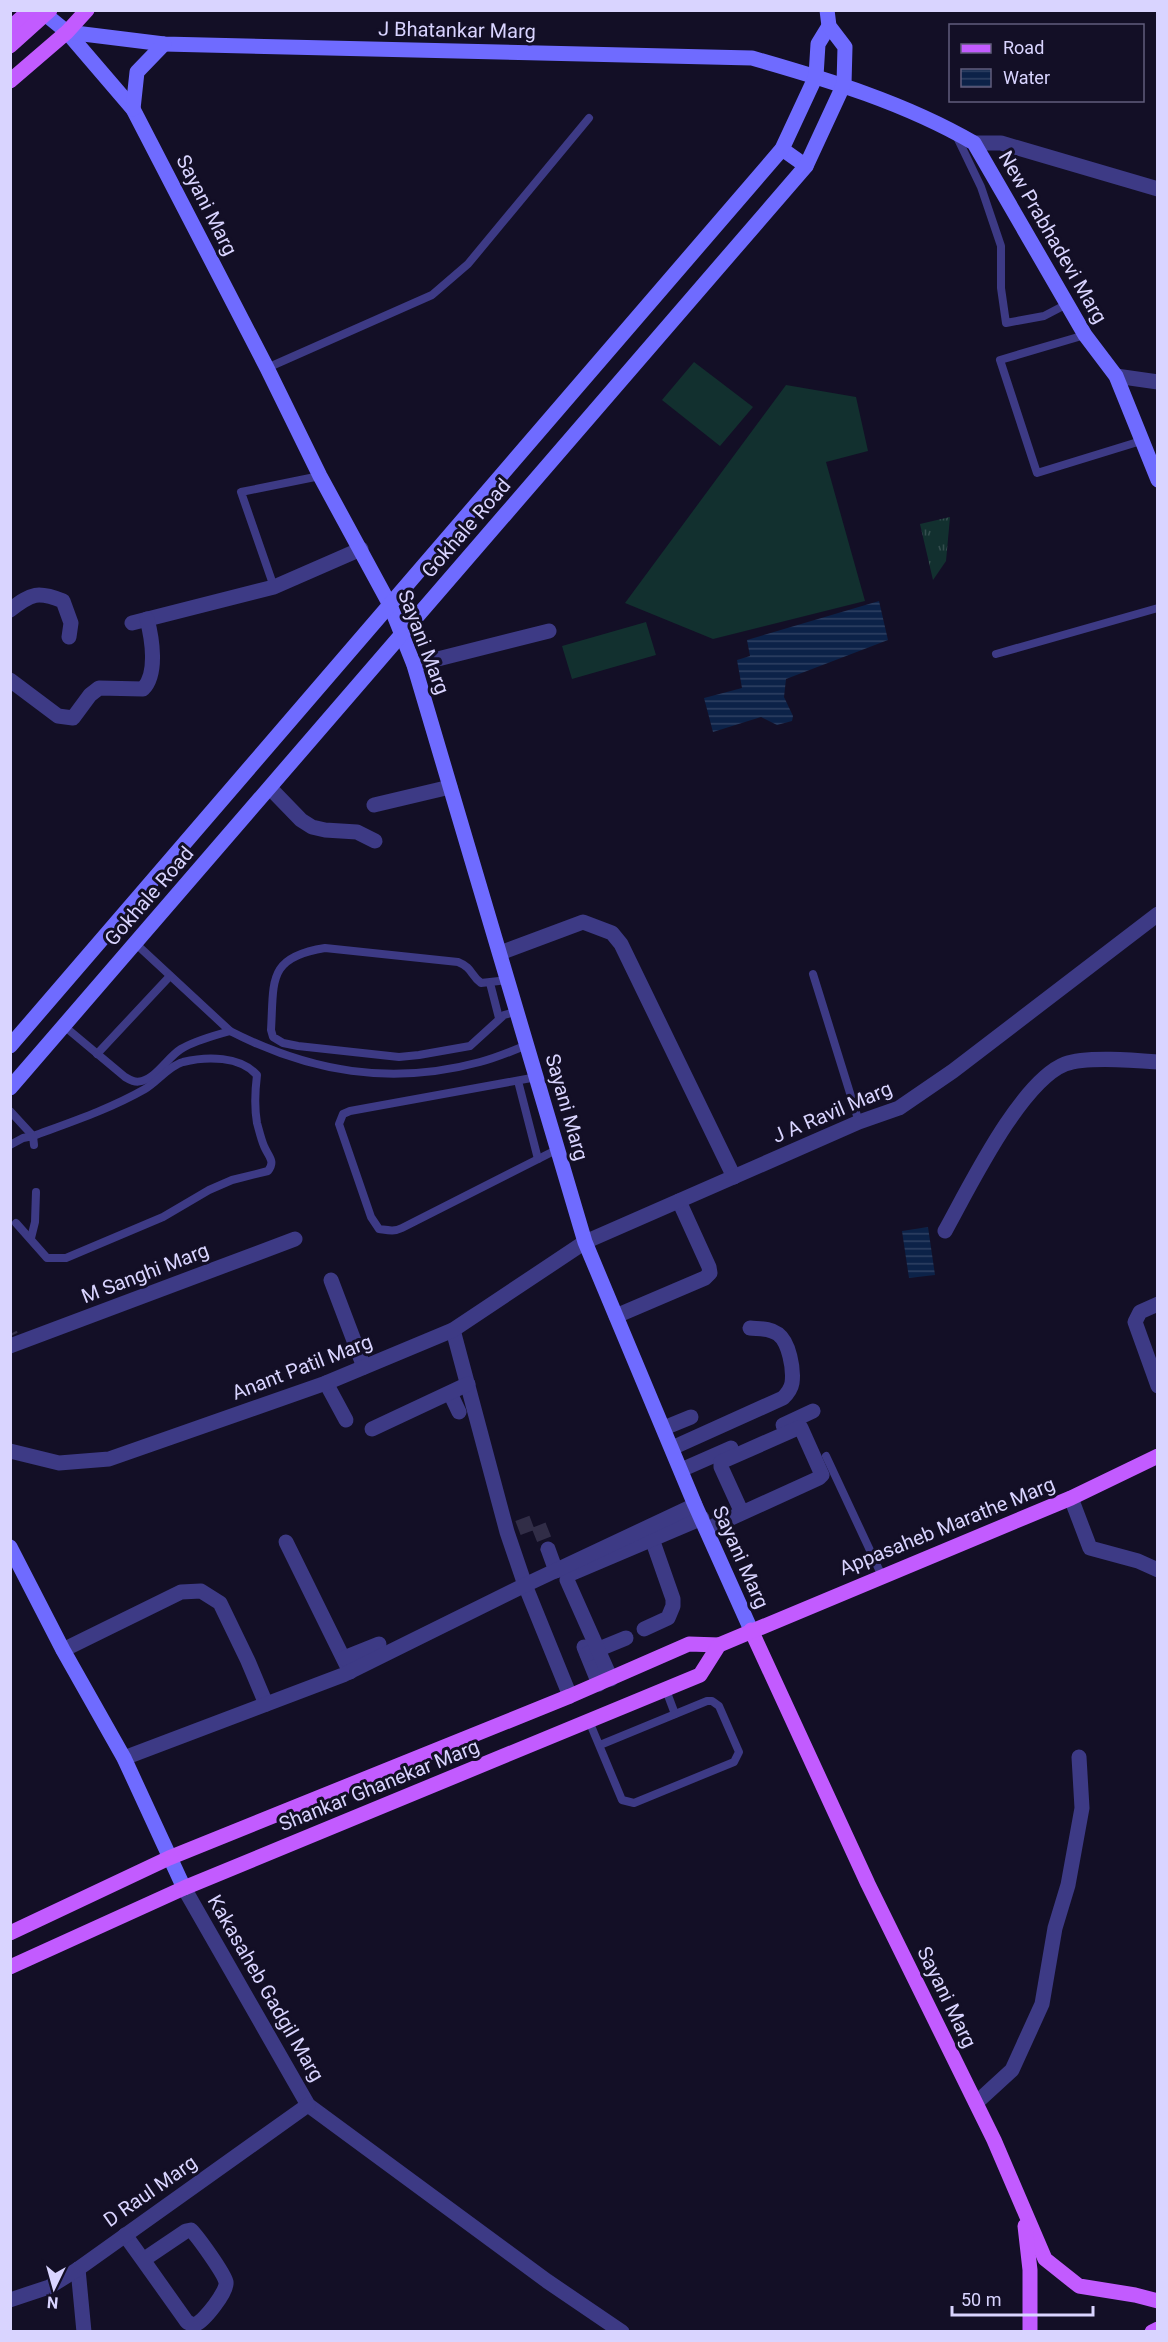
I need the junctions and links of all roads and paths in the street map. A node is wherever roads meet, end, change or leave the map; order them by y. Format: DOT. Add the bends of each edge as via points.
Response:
graph roads {
  1 [pos="30,10"];
  2 [pos="40,10"];
  3 [pos="50,10"];
  4 [pos="87,10"];
  5 [pos="828,18"];
  6 [pos="10,28"];
  7 [pos="67,32"];
  8 [pos="164,44"];
  9 [pos="10,46"];
  10 [pos="816,76"];
  11 [pos="10,81"];
  12 [pos="844,84"];
  13 [pos="133,109"];
  14 [pos="589,118"];
  15 [pos="955,132"];
  16 [pos="974,143"];
  17 [pos="782,149"];
  18 [pos="806,166"];
  19 [pos="1158,189"];
  20 [pos="1067,304"];
  21 [pos="1085,335"];
  22 [pos="267,368"];
  23 [pos="1116,376"];
  24 [pos="1158,382"];
  25 [pos="1141,441"];
  26 [pos="320,476"];
  27 [pos="1158,480"];
  28 [pos="361,549"];
  29 [pos="274,587"];
  30 [pos="390,605"];
  31 [pos="1158,608"];
  32 [pos="10,610"];
  33 [pos="147,619"];
  34 [pos="132,623"];
  35 [pos="549,631"];
  36 [pos="401,636"];
  37 [pos="69,637"];
  38 [pos="996,654"];
  39 [pos="414,665"];
  40 [pos="10,680"];
  41 [pos="450,787"];
  42 [pos="270,788"];
  43 [pos="374,805"];
  44 [pos="375,841"];
  45 [pos="1158,914"];
  46 [pos="135,943"];
  47 [pos="500,953"];
  48 [pos="813,974"];
  49 [pos="170,976"];
  50 [pos="508,980"];
  51 [pos="490,983"];
  52 [pos="518,1011"];
  53 [pos="500,1018"];
  54 [pos="64,1026"];
  55 [pos="230,1031"];
  56 [pos="528,1045"];
  57 [pos="10,1046"];
  58 [pos="97,1054"];
  59 [pos="1158,1062"];
  60 [pos="537,1077"];
  61 [pos="518,1081"];
  62 [pos="10,1088"];
  63 [pos="10,1111"];
  64 [pos="859,1122"];
  65 [pos="34,1141"];
  66 [pos="10,1145"];
  67 [pos="558,1149"];
  68 [pos="538,1159"];
  69 [pos="734,1177"];
  70 [pos="36,1192"];
  71 [pos="679,1201"];
  72 [pos="16,1223"];
  73 [pos="945,1231"];
  74 [pos="31,1238"];
  75 [pos="295,1239"];
  76 [pos="585,1242"];
  77 [pos="331,1280"];
  78 [pos="1158,1304"];
  79 [pos="616,1316"];
  80 [pos="750,1328"];
  81 [pos="453,1329"];
  82 [pos="12,1342"];
  83 [pos="364,1367"];
  84 [pos="326,1383"];
  85 [pos="468,1384"];
  86 [pos="1158,1386"];
  87 [pos="450,1393"];
  88 [pos="813,1411"];
  89 [pos="459,1412"];
  90 [pos="691,1417"];
  91 [pos="346,1420"];
  92 [pos="664,1428"];
  93 [pos="372,1429"];
  94 [pos="672,1448"];
  95 [pos="10,1451"];
  96 [pos="826,1456"];
  97 [pos="1158,1456"];
  98 [pos="681,1470"];
  99 [pos="1071,1498"];
  100 [pos="742,1513"];
  101 [pos="701,1517"];
  102 [pos="652,1539"];
  103 [pos="286,1542"];
  104 [pos="10,1547"];
  105 [pos="548,1549"];
  106 [pos="1158,1570"];
  107 [pos="556,1571"];
  108 [pos="882,1576"];
  109 [pos="525,1585"];
  110 [pos="644,1629"];
  111 [pos="751,1630"];
  112 [pos="626,1638"];
  113 [pos="719,1645"];
  114 [pos="63,1650"];
  115 [pos="590,1650"];
  116 [pos="347,1665"];
  117 [pos="605,1681"];
  118 [pos="666,1690"];
  119 [pos="570,1696"];
  120 [pos="266,1704"];
  121 [pos="675,1714"];
  122 [pos="589,1721"];
  123 [pos="600,1746"];
  124 [pos="1079,1756"];
  125 [pos="124,1758"];
  126 [pos="169,1858"];
  127 [pos="184,1888"];
  128 [pos="10,1933"];
  129 [pos="10,1967"];
  130 [pos="976,2103"];
  131 [pos="308,2105"];
  132 [pos="1023,2205"];
  133 [pos="125,2235"];
  134 [pos="143,2260"];
  135 [pos="78,2269"];
  136 [pos="10,2300"];
  137 [pos="1158,2301"];
  138 [pos="1158,2329"];
  139 [pos="84,2331"];
  140 [pos="622,2331"];
  141 [pos="1030,2331"];
  142 [pos="1152,2331"];
  1 -- 6 [label="main road"];
  2 -- 7 [label="main road, Sayani Marg"];
  3 -- 9 [label="main road"];
  4 -- 7 [label="main road"];
  5 -- 10 [label="main road, Gokhale Road" via="818,44"];
  5 -- 12 [label="main road, Gokhale Road" via="845,47"];
  7 -- 8 [label="main road, J Bhatankar Marg"];
  7 -- 11 [label="main road"];
  7 -- 13 [label="main road, Sayani Marg"];
  8 -- 10 [label="main road, J Bhatankar Marg" via="752,58"];
  8 -- 13 [label="main road" via="137,72"];
  10 -- 12 [label="main road, J Bhatankar Marg"];
  10 -- 17 [label="main road, Gokhale Road"];
  12 -- 15 [label="main road, New Prabhadevi Marg"];
  12 -- 18 [label="main road, Gokhale Road"];
  13 -- 22 [label="main road, Sayani Marg"];
  14 -- 22 [label="lane" via="468,264 432,295"];
  15 -- 16 [label="main road, New Prabhadevi Marg"];
  15 -- 20 [label="lane" via="981,187 1001,246 1006,323 1044,316"];
  16 -- 19 [label="street" via="1000,143"];
  16 -- 20 [label="main road, New Prabhadevi Marg"];
  17 -- 18 [label="main road"];
  17 -- 30 [label="main road, Gokhale Road"];
  18 -- 36 [label="main road, Gokhale Road"];
  20 -- 21 [label="main road, New Prabhadevi Marg"];
  21 -- 23 [label="main road, New Prabhadevi Marg"];
  21 -- 25 [label="lane" via="1000,360 1036,473"];
  22 -- 26 [label="main road, Sayani Marg"];
  23 -- 24 [label="street"];
  23 -- 25 [label="main road, New Prabhadevi Marg"];
  25 -- 27 [label="main road, New Prabhadevi Marg"];
  26 -- 28 [label="main road, Sayani Marg"];
  26 -- 29 [label="lane" via="241,492"];
  28 -- 29 [label="street"];
  28 -- 30 [label="main road, Sayani Marg"];
  29 -- 33 [label="street"];
  30 -- 36 [label="main road, Sayani Marg"];
  30 -- 57 [label="main road, Gokhale Road"];
  31 -- 38 [label="lane"];
  32 -- 37 [label="street" via="43,593 63,601 71,623"];
  33 -- 34 [label="street"];
  33 -- 40 [label="street" via="153,667 143,688 99,687 73,718 64,718"];
  35 -- 39 [label="street"];
  36 -- 39 [label="main road, Sayani Marg"];
  36 -- 42 [label="main road, Gokhale Road"];
  39 -- 41 [label="main road, Sayani Marg"];
  41 -- 43 [label="street"];
  41 -- 47 [label="main road, Sayani Marg"];
  42 -- 44 [label="street" via="312,827 357,832"];
  42 -- 46 [label="main road, Gokhale Road"];
  45 -- 64 [label="street, J A Ravil Marg" via="953,1071 899,1108"];
  46 -- 49 [label="lane"];
  46 -- 54 [label="main road, Gokhale Road"];
  47 -- 50 [label="main road, Sayani Marg"];
  47 -- 69 [label="street" via="583,922 612,933 621,944"];
  48 -- 64 [label="lane"];
  49 -- 55 [label="lane"];
  49 -- 58 [label="lane"];
  50 -- 51 [label="lane"];
  50 -- 52 [label="main road, Sayani Marg"];
  51 -- 53 [label="lane"];
  51 -- 53 [label="lane" via="481,983 471,969 458,962 325,948 308,951 290,958 275,977 271,1030 273,1037 283,1043 298,1046 405,1056 470,1046"];
  52 -- 53 [label="lane"];
  52 -- 56 [label="main road, Sayani Marg"];
  54 -- 58 [label="lane"];
  54 -- 62 [label="main road, Gokhale Road"];
  55 -- 56 [label="lane" via="306,1063 357,1073 437,1071 481,1062"];
  55 -- 58 [label="lane" via="180,1050 139,1082 125,1077"];
  56 -- 60 [label="main road, Sayani Marg"];
  59 -- 73 [label="street" via="1080,1060 1049,1074 1000,1133"];
  60 -- 61 [label="lane"];
  60 -- 67 [label="main road, Sayani Marg"];
  61 -- 68 [label="lane"];
  61 -- 68 [label="lane" via="350,1111 343,1114 339,1124 371,1217 379,1229 396,1231"];
  63 -- 65 [label="lane"];
  64 -- 69 [label="street, J A Ravil Marg"];
  65 -- 66 [label="lane" via="23,1138"];
  65 -- 74 [label="lane" via="147,1088 181,1063 214,1059 239,1062 257,1075 257,1121 272,1166 268,1171 209,1190 163,1217 66,1258 47,1258"];
  67 -- 68 [label="lane"];
  67 -- 76 [label="main road, Sayani Marg"];
  69 -- 71 [label="street, J A Ravil Marg"];
  70 -- 74 [label="lane"];
  71 -- 76 [label="street, J A Ravil Marg"];
  71 -- 79 [label="street" via="710,1273"];
  72 -- 74 [label="lane"];
  75 -- 82 [label="street, M Sanghi Marg"];
  76 -- 79 [label="main road, Sayani Marg"];
  76 -- 81 [label="street, Anant Patil Marg"];
  77 -- 83 [label="street"];
  78 -- 86 [label="street" via="1140,1312 1135,1322"];
  79 -- 92 [label="main road, Sayani Marg"];
  80 -- 94 [label="street" via="778,1334 786,1344 792,1374 789,1392"];
  81 -- 83 [label="street, Anant Patil Marg"];
  81 -- 85 [label="street"];
  83 -- 84 [label="street, Anant Patil Marg"];
  84 -- 91 [label="street"];
  84 -- 95 [label="street, Anant Patil Marg" via="109,1459 59,1463"];
  85 -- 87 [label="street"];
  85 -- 109 [label="street" via="513,1530"];
  87 -- 89 [label="street"];
  87 -- 93 [label="street"];
  88 -- 98 [label="street"];
  90 -- 92 [label="street"];
  92 -- 94 [label="main road, Sayani Marg"];
  94 -- 98 [label="main road, Sayani Marg"];
  96 -- 108 [label="lane"];
  97 -- 99 [label="main road, Appasaheb Marathe Marg"];
  98 -- 101 [label="main road, Sayani Marg"];
  99 -- 106 [label="street" via="1090,1548"];
  99 -- 108 [label="main road, Appasaheb Marathe Marg"];
  100 -- 100 [label="street" via="822,1475 803,1430 798,1428 721,1462"];
  100 -- 101 [label="street"];
  101 -- 102 [label="street"];
  101 -- 107 [label="street"];
  101 -- 111 [label="main road, Sayani Marg"];
  102 -- 110 [label="street" via="673,1606 668,1618"];
  102 -- 115 [label="street" via="570,1574 567,1580"];
  103 -- 116 [label="street"];
  104 -- 114 [label="main road, Kakasaheb Gadgil Marg"];
  105 -- 107 [label="street"];
  107 -- 109 [label="street"];
  108 -- 111 [label="main road, Appasaheb Marathe Marg"];
  109 -- 116 [label="street"];
  109 -- 119 [label="street"];
  111 -- 113 [label="main road"];
  111 -- 130 [label="main road, Sayani Marg" via="868,1884"];
  112 -- 115 [label="street"];
  113 -- 117 [label="main road" via="689,1644"];
  113 -- 118 [label="main road, Shankar Ghanekar Marg" via="700,1675"];
  114 -- 120 [label="street" via="181,1592 201,1591 220,1603"];
  114 -- 125 [label="main road, Kakasaheb Gadgil Marg"];
  115 -- 117 [label="street"];
  116 -- 120 [label="street"];
  117 -- 119 [label="main road"];
  118 -- 121 [label="lane"];
  118 -- 122 [label="main road, Shankar Ghanekar Marg"];
  119 -- 126 [label="main road"];
  120 -- 125 [label="street"];
  121 -- 123 [label="lane"];
  121 -- 123 [label="lane" via="707,1701 717,1703 739,1752 737,1759 628,1803 622,1800"];
  122 -- 123 [label="lane"];
  122 -- 127 [label="main road, Shankar Ghanekar Marg"];
  124 -- 130 [label="street" via="1082,1808 1042,2004 1012,2070"];
  125 -- 126 [label="main road, Kakasaheb Gadgil Marg"];
  126 -- 127 [label="main road, Kakasaheb Gadgil Marg"];
  126 -- 128 [label="main road"];
  127 -- 129 [label="main road, Shankar Ghanekar Marg"];
  127 -- 131 [label="street, Kakasaheb Gadgil Marg"];
  130 -- 132 [label="main road, Sayani Marg"];
  131 -- 133 [label="street, D Raul Marg"];
  131 -- 140 [label="street, Kakasaheb Gadgil Marg" via="547,2281"];
  132 -- 137 [label="main road, Sayani Marg" via="1045,2259 1079,2286"];
  132 -- 141 [label="main road" via="1030,2270"];
  133 -- 134 [label="street"];
  133 -- 135 [label="street, D Raul Marg"];
  134 -- 134 [label="street" via="190,2324 198,2324 225,2290 225,2280 191,2230"];
  135 -- 136 [label="street, D Raul Marg" via="49,2287"];
  135 -- 139 [label="street"];
  138 -- 142 [label="main road"];
}
